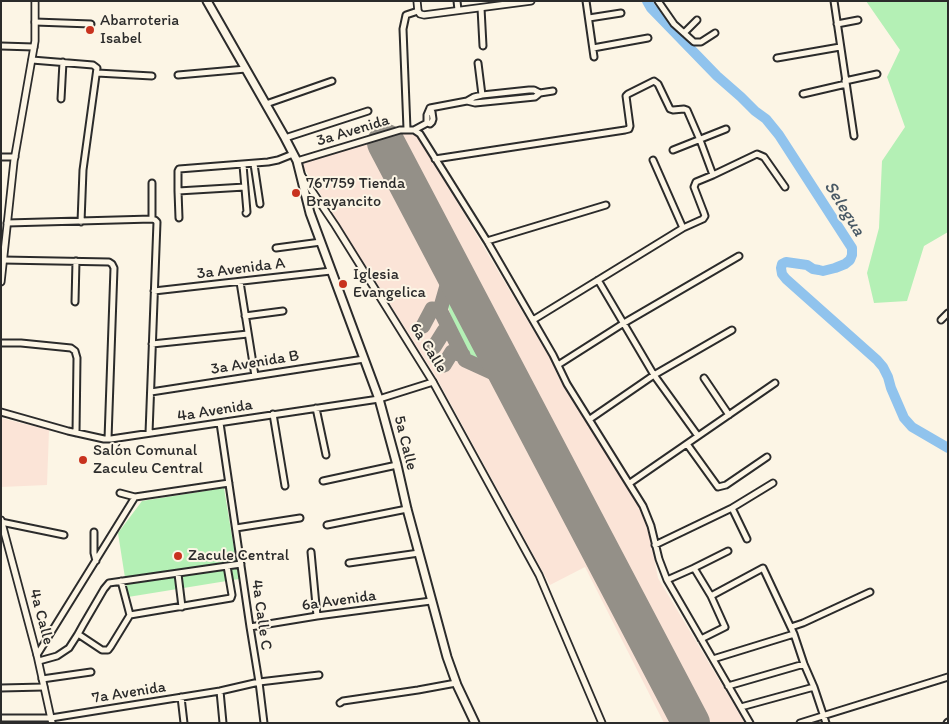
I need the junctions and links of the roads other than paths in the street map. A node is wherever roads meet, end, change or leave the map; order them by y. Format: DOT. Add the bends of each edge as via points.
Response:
graph roads {
  1 [pos="35,1"];
  2 [pos="207,1"];
  3 [pos="416,1"];
  4 [pos="457,1"];
  5 [pos="531,1"];
  6 [pos="586,1"];
  7 [pos="658,1"];
  8 [pos="834,1"];
  9 [pos="481,8"];
  10 [pos="458,10"];
  11 [pos="418,11"];
  12 [pos="621,13"];
  13 [pos="588,18"];
  14 [pos="697,20"];
  15 [pos="858,20"];
  16 [pos="35,22"];
  17 [pos="91,24"];
  18 [pos="836,24"];
  19 [pos="684,33"];
  20 [pos="715,33"];
  21 [pos="648,38"];
  22 [pos="1,46"];
  23 [pos="484,46"];
  24 [pos="34,48"];
  25 [pos="593,48"];
  26 [pos="840,48"];
  27 [pos="594,56"];
  28 [pos="777,58"];
  29 [pos="32,60"];
  30 [pos="63,62"];
  31 [pos="478,63"];
  32 [pos="246,69"];
  33 [pos="97,73"];
  34 [pos="877,74"];
  35 [pos="178,75"];
  36 [pos="152,76"];
  37 [pos="332,81"];
  38 [pos="845,83"];
  39 [pos="553,91"];
  40 [pos="540,93"];
  41 [pos="803,94"];
  42 [pos="482,95"];
  43 [pos="61,99"];
  44 [pos="467,101"];
  45 [pos="266,104"];
  46 [pos="368,111"];
  47 [pos="407,129"];
  48 [pos="726,129"];
  49 [pos="415,131"];
  50 [pos="854,136"];
  51 [pos="285,138"];
  52 [pos="700,140"];
  53 [pos="673,150"];
  54 [pos="293,154"];
  55 [pos="1,157"];
  56 [pos="15,157"];
  57 [pos="435,159"];
  58 [pos="653,160"];
  59 [pos="297,161"];
  60 [pos="242,164"];
  61 [pos="254,164"];
  62 [pos="300,173"];
  63 [pos="714,175"];
  64 [pos="152,183"];
  65 [pos="245,187"];
  66 [pos="785,187"];
  67 [pos="178,191"];
  68 [pos="260,204"];
  69 [pos="606,205"];
  70 [pos="246,213"];
  71 [pos="179,218"];
  72 [pos="152,219"];
  73 [pos="81,222"];
  74 [pos="7,223"];
  75 [pos="683,228"];
  76 [pos="487,241"];
  77 [pos="321,242"];
  78 [pos="276,248"];
  79 [pos="739,256"];
  80 [pos="3,260"];
  81 [pos="76,262"];
  82 [pos="331,271"];
  83 [pos="598,280"];
  84 [pos="1,282"];
  85 [pos="240,282"];
  86 [pos="154,291"];
  87 [pos="75,302"];
  88 [pos="283,311"];
  89 [pos="948,313"];
  90 [pos="245,316"];
  91 [pos="533,320"];
  92 [pos="941,320"];
  93 [pos="624,323"];
  94 [pos="732,330"];
  95 [pos="248,334"];
  96 [pos="1,342"];
  97 [pos="152,344"];
  98 [pos="364,359"];
  99 [pos="558,365"];
  100 [pos="654,375"];
  101 [pos="255,376"];
  102 [pos="704,378"];
  103 [pos="433,382"];
  104 [pos="775,383"];
  105 [pos="151,392"];
  106 [pos="379,398"];
  107 [pos="316,408"];
  108 [pos="1,412"];
  109 [pos="273,414"];
  110 [pos="729,415"];
  111 [pos="590,419"];
  112 [pos="220,422"];
  113 [pos="76,432"];
  114 [pos="149,433"];
  115 [pos="698,436"];
  116 [pos="108,439"];
  117 [pos="687,444"];
  118 [pos="326,455"];
  119 [pos="767,457"];
  120 [pos="397,465"];
  121 [pos="323,481"];
  122 [pos="229,483"];
  123 [pos="630,483"];
  124 [pos="773,483"];
  125 [pos="285,486"];
  126 [pos="120,493"];
  127 [pos="135,498"];
  128 [pos="732,508"];
  129 [pos="407,510"];
  130 [pos="300,518"];
  131 [pos="1,521"];
  132 [pos="327,525"];
  133 [pos="236,528"];
  134 [pos="94,532"];
  135 [pos="64,535"];
  136 [pos="747,539"];
  137 [pos="655,545"];
  138 [pos="728,551"];
  139 [pos="311,552"];
  140 [pos="419,553"];
  141 [pos="96,562"];
  142 [pos="350,563"];
  143 [pos="241,564"];
  144 [pos="228,566"];
  145 [pos="694,568"];
  146 [pos="178,574"];
  147 [pos="667,580"];
  148 [pos="121,581"];
  149 [pos="870,592"];
  150 [pos="711,596"];
  151 [pos="431,601"];
  152 [pos="182,606"];
  153 [pos="130,615"];
  154 [pos="317,616"];
  155 [pos="250,627"];
  156 [pos="791,627"];
  157 [pos="78,634"];
  158 [pos="794,634"];
  159 [pos="701,640"];
  160 [pos="38,658"];
  161 [pos="712,659"];
  162 [pos="804,664"];
  163 [pos="91,672"];
  164 [pos="319,675"];
  165 [pos="948,677"];
  166 [pos="42,679"];
  167 [pos="259,682"];
  168 [pos="456,683"];
  169 [pos="728,686"];
  170 [pos="44,687"];
  171 [pos="814,687"];
  172 [pos="1,688"];
  173 [pos="220,691"];
  174 [pos="181,697"];
  175 [pos="340,703"];
  176 [pos="741,707"];
  177 [pos="824,716"];
  178 [pos="1,718"];
  179 [pos="51,720"];
  180 [pos="184,723"];
  181 [pos="223,723"];
  182 [pos="264,723"];
  183 [pos="474,723"];
  184 [pos="602,723"];
  185 [pos="750,723"];
  186 [pos="800,723"];
  187 [pos="826,723"];
  1 -- 16 [label="street"];
  2 -- 32 [label="main road, 6a Calle"];
  3 -- 11 [label="street"];
  4 -- 10 [label="street"];
  5 -- 9 [label="street"];
  6 -- 13 [label="street"];
  7 -- 19 [label="street"];
  8 -- 18 [label="street"];
  9 -- 10 [label="street"];
  9 -- 23 [label="street"];
  10 -- 11 [label="street" via="424,15"];
  11 -- 47 [label="street" via="406,16 403,29"];
  12 -- 13 [label="street"];
  13 -- 25 [label="street"];
  14 -- 19 [label="street"];
  15 -- 18 [label="street"];
  16 -- 17 [label="street"];
  16 -- 24 [label="street"];
  18 -- 26 [label="street"];
  19 -- 20 [label="street" via="697,43"];
  21 -- 25 [label="street"];
  22 -- 24 [label="street"];
  24 -- 29 [label="street"];
  25 -- 27 [label="street"];
  26 -- 28 [label="street"];
  26 -- 38 [label="street"];
  29 -- 30 [label="street"];
  29 -- 56 [label="street"];
  30 -- 33 [label="street" via="93,65"];
  30 -- 43 [label="street"];
  31 -- 42 [label="street"];
  32 -- 35 [label="street"];
  32 -- 45 [label="main road, 6a Calle"];
  33 -- 36 [label="street"];
  33 -- 73 [label="street" via="85,154"];
  34 -- 38 [label="street"];
  37 -- 45 [label="street"];
  38 -- 41 [label="street"];
  38 -- 50 [label="street"];
  39 -- 40 [label="street"];
  40 -- 42 [label="street" via="529,90"];
  40 -- 44 [label="street" via="536,97"];
  42 -- 44 [label="street"];
  44 -- 49 [label="street" via="430,108 427,123"];
  45 -- 51 [label="main road, 6a Calle"];
  46 -- 51 [label="street"];
  47 -- 49 [label="street, 3a Avenida"];
  47 -- 59 [label="street, 3a Avenida"];
  48 -- 52 [label="street"];
  49 -- 57 [label="street"];
  51 -- 54 [label="main road, 6a Calle"];
  52 -- 53 [label="street"];
  52 -- 57 [label="street" via="687,110 671,110 654,82 626,96 628,129"];
  52 -- 63 [label="street"];
  54 -- 59 [label="main road, 6a Calle"];
  54 -- 61 [label="street" via="276,161"];
  55 -- 56 [label="street"];
  56 -- 74 [label="street"];
  57 -- 76 [label="street"];
  58 -- 75 [label="street"];
  59 -- 62 [label="main road, 6a Calle"];
  60 -- 61 [label="street"];
  60 -- 65 [label="street"];
  60 -- 67 [label="street" via="179,170"];
  61 -- 68 [label="street"];
  62 -- 77 [label="main road, 5a Calle"];
  62 -- 103 [label="street, 6a Calle"];
  63 -- 66 [label="street" via="757,154 764,157"];
  63 -- 75 [label="street" via="694,185 705,216"];
  64 -- 72 [label="street"];
  65 -- 67 [label="street"];
  65 -- 70 [label="street"];
  67 -- 71 [label="street"];
  69 -- 76 [label="street"];
  72 -- 73 [label="street"];
  72 -- 86 [label="street" via="156,222"];
  73 -- 74 [label="street"];
  74 -- 80 [label="street"];
  75 -- 83 [label="street"];
  76 -- 91 [label="street"];
  77 -- 78 [label="street"];
  77 -- 82 [label="main road, 5a Calle"];
  79 -- 93 [label="street"];
  80 -- 81 [label="street"];
  80 -- 84 [label="street"];
  81 -- 87 [label="street"];
  81 -- 116 [label="street" via="109,262 114,268"];
  82 -- 85 [label="street, 3a Avenida A"];
  82 -- 98 [label="main road, 5a Calle"];
  83 -- 91 [label="street"];
  83 -- 93 [label="street"];
  85 -- 86 [label="street, 3a Avenida A"];
  85 -- 90 [label="street"];
  86 -- 97 [label="street"];
  88 -- 90 [label="street"];
  89 -- 92 [label="street"];
  90 -- 95 [label="street"];
  91 -- 99 [label="street"];
  93 -- 99 [label="street"];
  93 -- 100 [label="street"];
  94 -- 100 [label="street"];
  95 -- 97 [label="street"];
  95 -- 101 [label="street"];
  96 -- 113 [label="street" via="75,351 78,358"];
  97 -- 105 [label="street"];
  98 -- 101 [label="street, 3a Avenida B"];
  98 -- 106 [label="main road, 5a Calle"];
  99 -- 111 [label="street"];
  100 -- 111 [label="street"];
  100 -- 115 [label="street"];
  101 -- 105 [label="street, 3a Avenida B"];
  102 -- 110 [label="street"];
  103 -- 106 [label="street, 4a Avenida"];
  103 -- 184 [label="street, 6a Calle" via="538,575"];
  104 -- 110 [label="street"];
  105 -- 114 [label="street"];
  106 -- 107 [label="street, 4a Avenida"];
  106 -- 120 [label="main road, 5a Calle"];
  107 -- 109 [label="street, 4a Avenida"];
  107 -- 118 [label="street"];
  108 -- 113 [label="street, 4a Avenida"];
  109 -- 112 [label="street, 4a Avenida"];
  109 -- 125 [label="street"];
  110 -- 115 [label="street"];
  111 -- 123 [label="street"];
  112 -- 114 [label="street, 4a Avenida"];
  112 -- 122 [label="street, 4a Calle C"];
  113 -- 116 [label="street, 4a Avenida"];
  114 -- 116 [label="street, 4a Avenida"];
  115 -- 117 [label="street"];
  117 -- 119 [label="street" via="718,487"];
  117 -- 123 [label="street"];
  120 -- 121 [label="street"];
  120 -- 129 [label="main road, 5a Calle"];
  122 -- 127 [label="street"];
  122 -- 133 [label="street, 4a Calle C"];
  123 -- 137 [label="street" via="643,506"];
  124 -- 128 [label="street"];
  126 -- 127 [label="street"];
  127 -- 141 [label="street"];
  128 -- 136 [label="street"];
  128 -- 137 [label="street"];
  129 -- 132 [label="street"];
  129 -- 140 [label="main road, 5a Calle"];
  130 -- 133 [label="street"];
  131 -- 135 [label="street"];
  131 -- 160 [label="street, 4a Calle"];
  133 -- 143 [label="street, 4a Calle C"];
  134 -- 141 [label="street"];
  137 -- 147 [label="street"];
  138 -- 145 [label="street"];
  139 -- 154 [label="street"];
  140 -- 142 [label="street"];
  140 -- 151 [label="main road, 5a Calle"];
  141 -- 160 [label="street"];
  143 -- 144 [label="street"];
  143 -- 155 [label="street, 4a Calle C"];
  144 -- 146 [label="street"];
  144 -- 152 [label="street" via="232,597"];
  145 -- 147 [label="street"];
  145 -- 150 [label="street"];
  146 -- 148 [label="street"];
  146 -- 152 [label="street"];
  147 -- 159 [label="street"];
  148 -- 153 [label="street"];
  148 -- 157 [label="street" via="110,583 104,589"];
  149 -- 156 [label="street"];
  150 -- 156 [label="street" via="763,568"];
  150 -- 159 [label="street" via="725,627"];
  151 -- 154 [label="street, 6a Avenida"];
  151 -- 168 [label="main road, 5a Calle"];
  152 -- 153 [label="street"];
  153 -- 157 [label="street" via="108,650 102,650"];
  154 -- 155 [label="street, 6a Avenida"];
  155 -- 167 [label="street, 4a Calle C"];
  156 -- 158 [label="street"];
  157 -- 160 [label="street" via="69,648 57,656"];
  158 -- 161 [label="street"];
  158 -- 162 [label="street"];
  159 -- 161 [label="street"];
  160 -- 166 [label="street, 4a Calle"];
  161 -- 169 [label="street"];
  162 -- 169 [label="street"];
  162 -- 171 [label="street"];
  163 -- 166 [label="street"];
  164 -- 167 [label="street, 7a Avenida"];
  165 -- 177 [label="street"];
  166 -- 170 [label="street, 4a Calle"];
  167 -- 173 [label="street, 7a Avenida"];
  167 -- 182 [label="street, 4a Calle C"];
  168 -- 175 [label="street"];
  168 -- 183 [label="main road, 5a Calle"];
  169 -- 176 [label="street"];
  170 -- 172 [label="street"];
  170 -- 179 [label="street, 4a Calle"];
  171 -- 176 [label="street"];
  171 -- 177 [label="street"];
  173 -- 174 [label="street, 7a Avenida"];
  173 -- 181 [label="street"];
  174 -- 179 [label="street, 7a Avenida"];
  174 -- 180 [label="street"];
  176 -- 185 [label="street"];
  177 -- 186 [label="street"];
  177 -- 187 [label="street"];
  178 -- 179 [label="street, 7a Avenida"];
}
